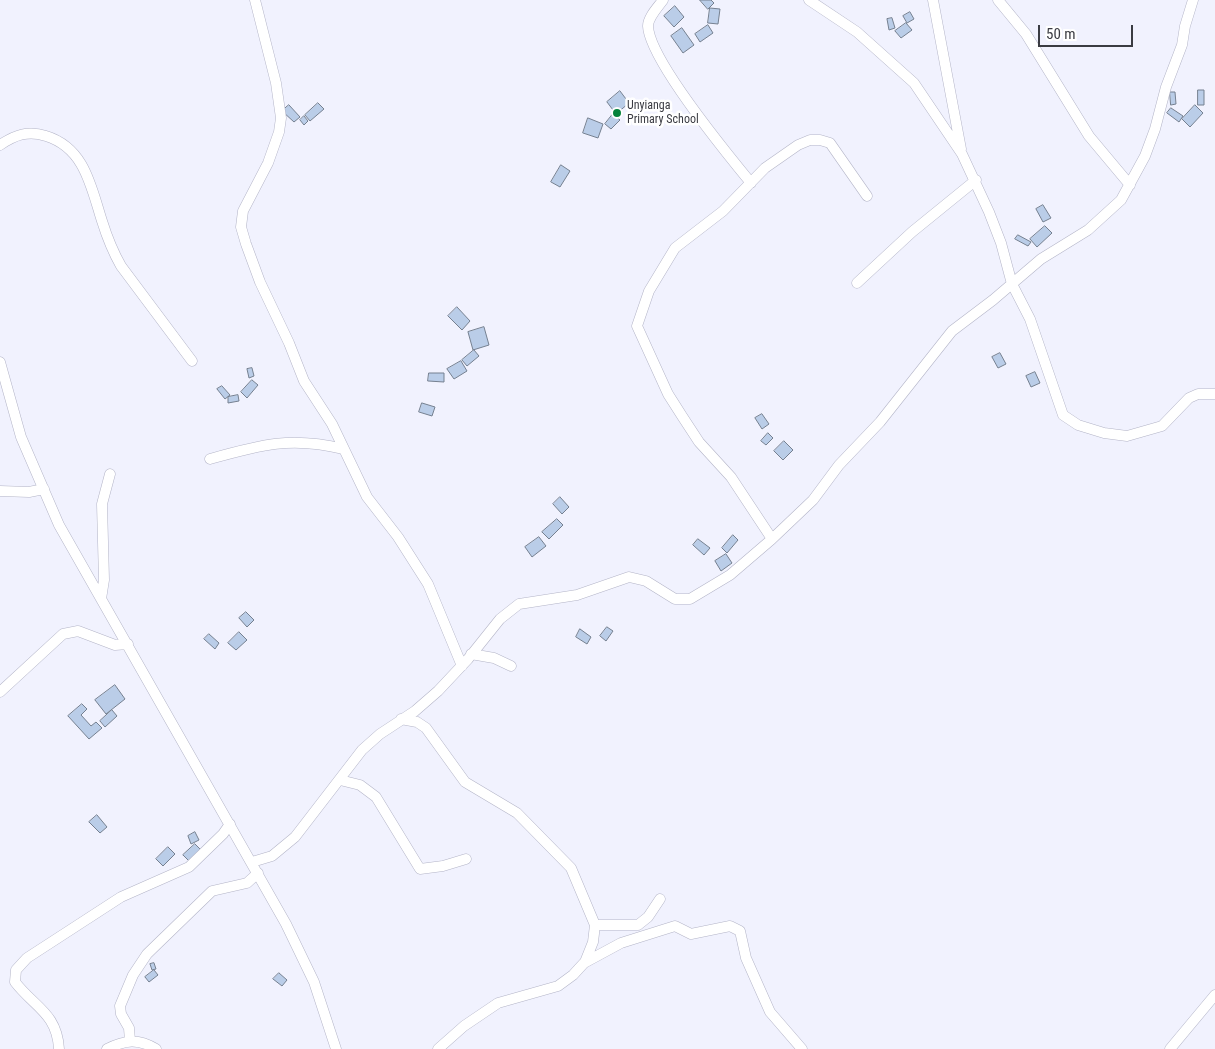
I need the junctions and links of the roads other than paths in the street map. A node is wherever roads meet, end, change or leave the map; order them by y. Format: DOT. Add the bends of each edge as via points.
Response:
graph roads {
  1 [pos="255,0"];
  2 [pos="663,0"];
  3 [pos="810,0"];
  4 [pos="933,0"];
  5 [pos="998,0"];
  6 [pos="1193,0"];
  7 [pos="0,145"];
  8 [pos="962,154"];
  9 [pos="976,180"];
  10 [pos="751,183"];
  11 [pos="1130,185"];
  12 [pos="866,196"];
  13 [pos="857,283"];
  14 [pos="1012,284"];
  15 [pos="192,360"];
  16 [pos="0,362"];
  17 [pos="1215,394"];
  18 [pos="343,449"];
  19 [pos="210,458"];
  20 [pos="110,474"];
  21 [pos="44,489"];
  22 [pos="0,491"];
  23 [pos="772,539"];
  24 [pos="101,599"];
  25 [pos="128,644"];
  26 [pos="471,654"];
  27 [pos="462,666"];
  28 [pos="511,666"];
  29 [pos="0,692"];
  30 [pos="401,719"];
  31 [pos="340,780"];
  32 [pos="230,824"];
  33 [pos="466,859"];
  34 [pos="252,862"];
  35 [pos="258,873"];
  36 [pos="660,899"];
  37 [pos="595,925"];
  38 [pos="584,963"];
  39 [pos="1215,995"];
  40 [pos="130,1041"];
  41 [pos="58,1049"];
  42 [pos="107,1049"];
  43 [pos="156,1049"];
  44 [pos="336,1049"];
  45 [pos="438,1049"];
  46 [pos="802,1049"];
  47 [pos="1170,1049"];
  1 -- 18 [label="street" via="276,83 280,118 274,149 243,211 241,227 260,282 304,381 332,424"];
  2 -- 10 [label="street" via="648,25 660,58 696,114"];
  3 -- 8 [label="street" via="872,43 914,83"];
  4 -- 8 [label="street"];
  5 -- 11 [label="street" via="1026,34 1090,136"];
  6 -- 11 [label="street" via="1155,129"];
  7 -- 15 [label="street" via="25,132 64,143 74,152 83,166 112,250 121,266"];
  8 -- 9 [label="street"];
  9 -- 13 [label="street"];
  9 -- 14 [label="street" via="1001,243"];
  10 -- 12 [label="street" via="765,168 798,145 820,140 830,143"];
  10 -- 23 [label="street" via="723,212 669,255 648,292 637,326 682,416 699,442 736,484"];
  11 -- 14 [label="street" via="1121,200 1102,218 1040,259"];
  14 -- 17 [label="street" via="1030,319 1063,415 1078,425 1118,436 1144,433 1162,426 1189,398 1198,394"];
  14 -- 23 [label="street" via="952,331 813,500"];
  16 -- 21 [label="street" via="21,437"];
  18 -- 19 [label="street" via="313,443 277,442"];
  18 -- 27 [label="street" via="366,497 398,537 428,584"];
  20 -- 24 [label="street" via="102,504 104,580"];
  21 -- 22 [label="street"];
  21 -- 24 [label="street" via="60,526"];
  23 -- 26 [label="street" via="730,575 690,599 675,599 646,581 629,577 576,594 519,604 500,619"];
  24 -- 25 [label="street"];
  25 -- 29 [label="street" via="115,645 78,631 63,634"];
  25 -- 32 [label="street"];
  26 -- 27 [label="street"];
  26 -- 28 [label="street" via="494,658"];
  27 -- 30 [label="street" via="438,691"];
  30 -- 31 [label="street" via="362,750"];
  30 -- 37 [label="street" via="417,722 426,728 465,782 517,813 533,832 568,862 579,881"];
  31 -- 33 [label="street" via="360,785 376,797 420,869"];
  31 -- 34 [label="street" via="295,837 272,856"];
  32 -- 34 [label="street"];
  32 -- 41 [label="street" via="189,867 121,898 36,951 21,964 14,975 15,982 50,1018"];
  34 -- 35 [label="street"];
  35 -- 40 [label="street" via="247,883 212,891 147,954 132,975 120,1006 129,1028"];
  35 -- 44 [label="street" via="307,966"];
  36 -- 37 [label="street" via="638,925"];
  37 -- 38 [label="street" via="593,942"];
  38 -- 45 [label="street" via="558,986 498,1003"];
  38 -- 46 [label="street" via="621,942 670,927 678,927 691,934 734,927 743,937 746,958 770,1012"];
  39 -- 47 [label="street"];
  40 -- 42 [label="street"];
  40 -- 43 [label="street" via="140,1041"];
}
